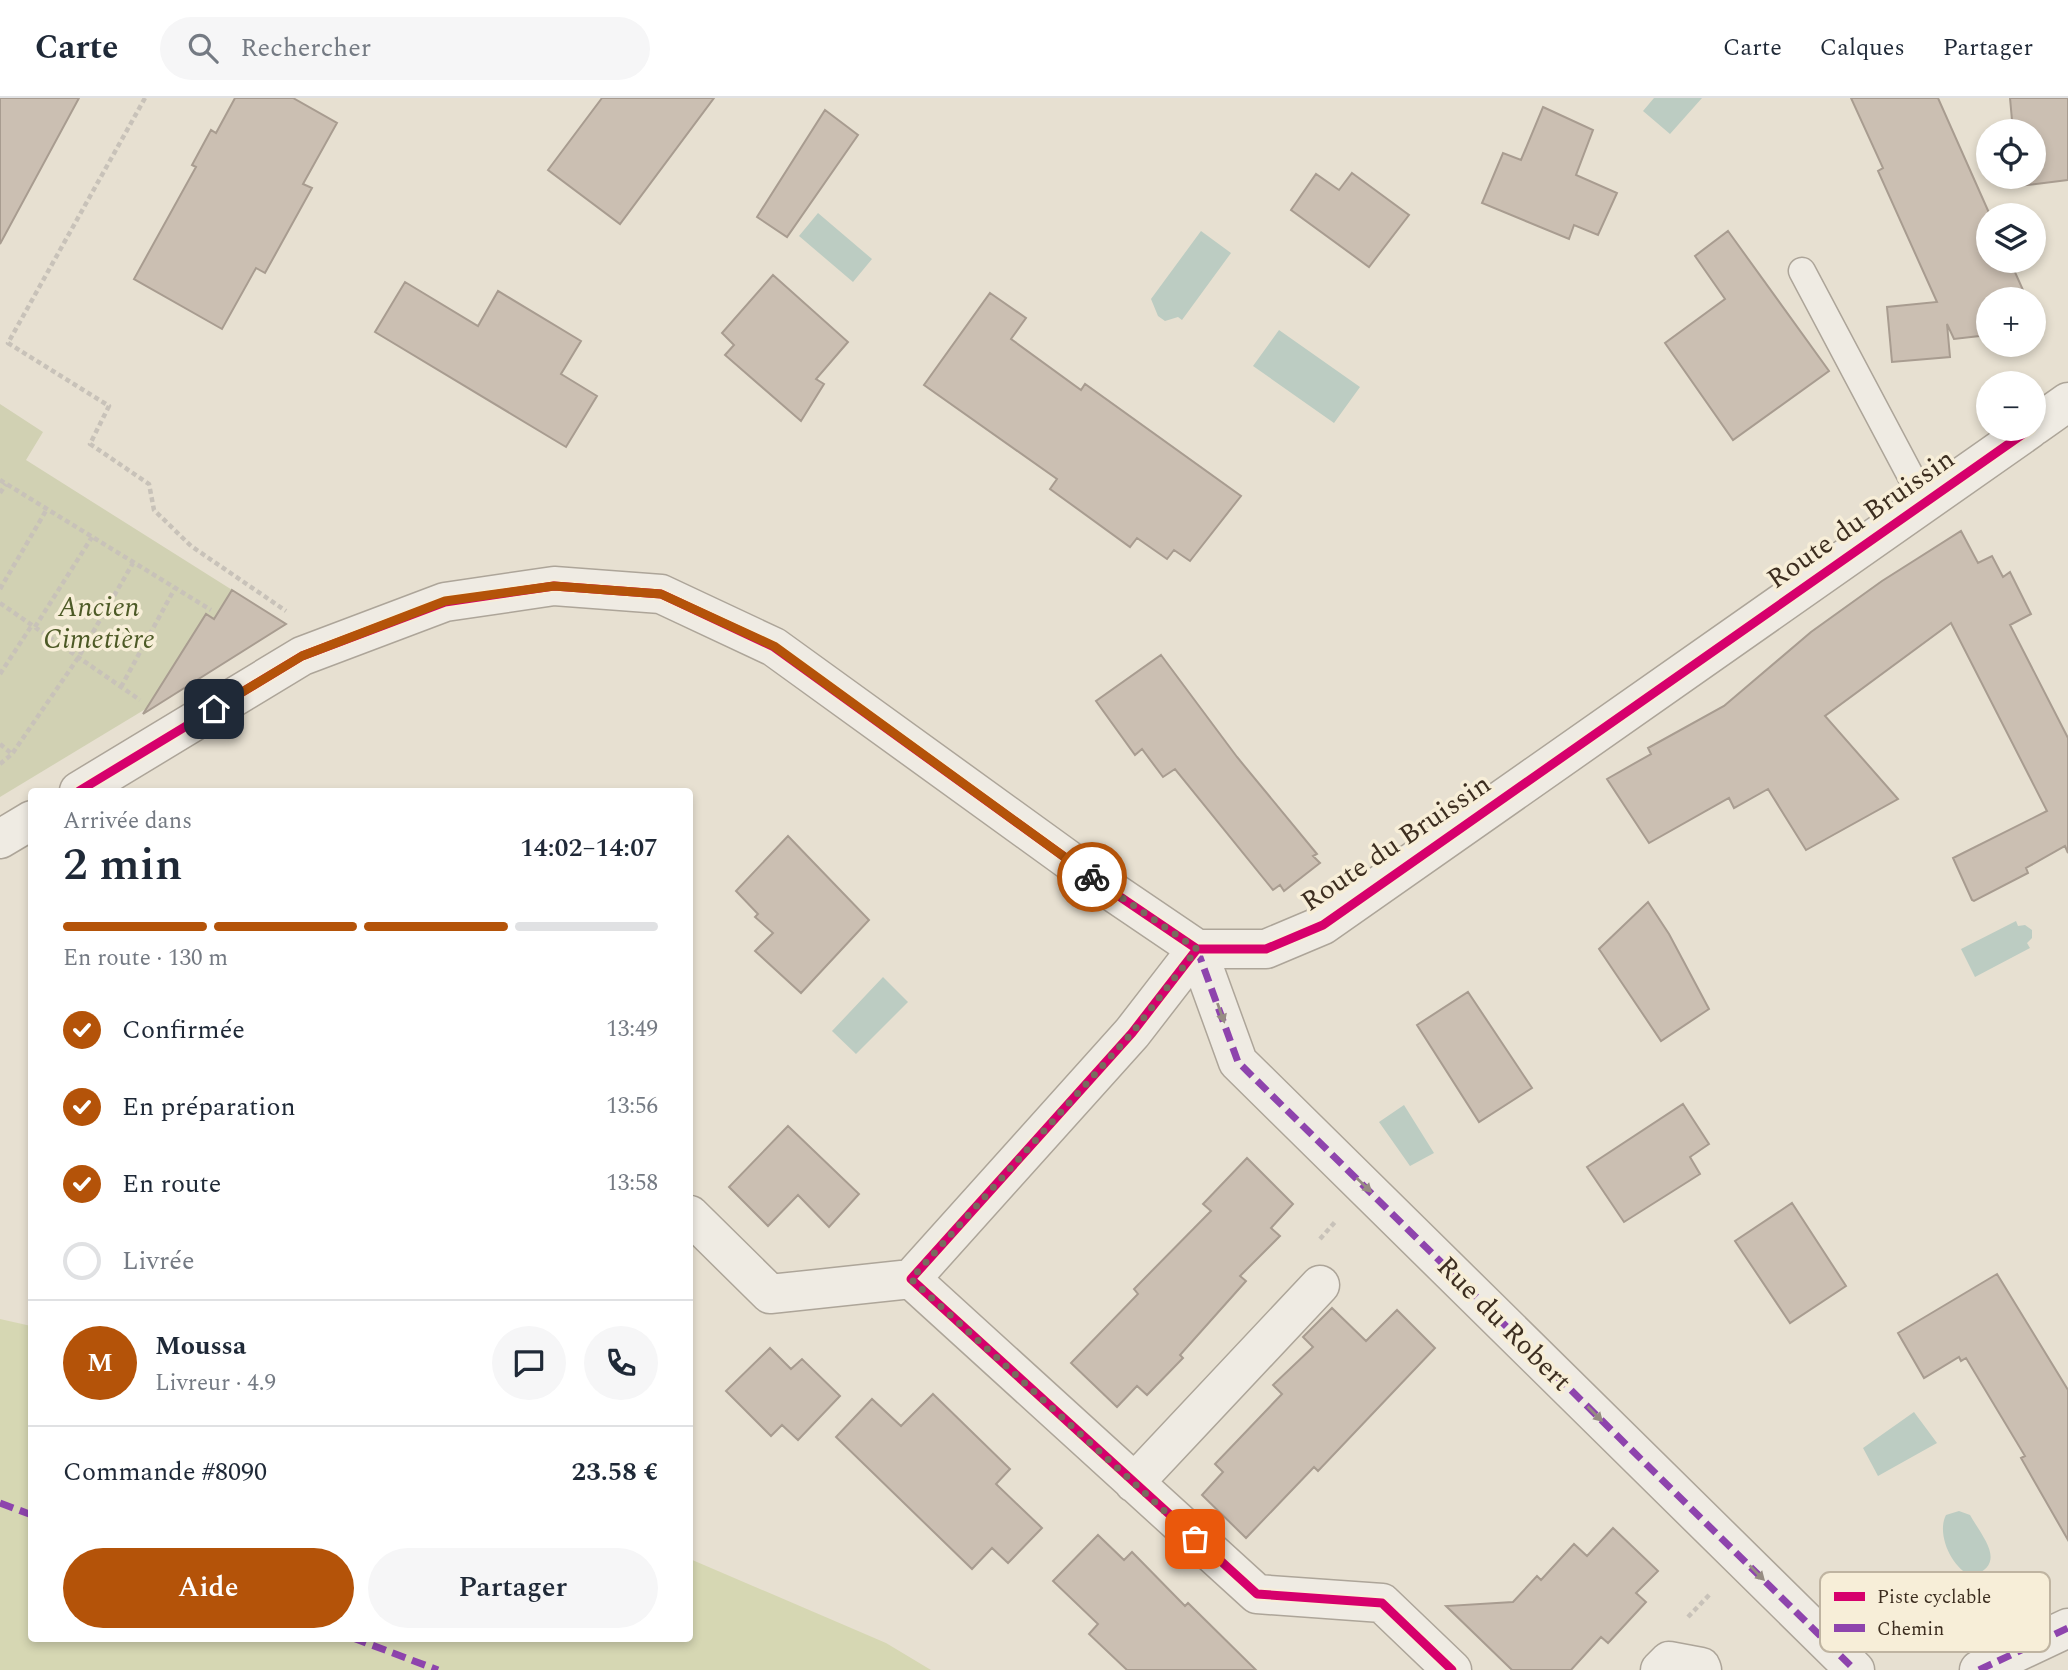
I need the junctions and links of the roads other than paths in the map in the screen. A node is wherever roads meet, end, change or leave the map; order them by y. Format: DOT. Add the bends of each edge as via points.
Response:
graph roads {
  1 [pos="1802,271"];
  2 [pos="2068,402"];
  3 [pos="2046,417"];
  4 [pos="2012,441"];
  5 [pos="1924,503"];
  6 [pos="84,788"];
  7 [pos="28,822"];
  8 [pos="0,839"];
  9 [pos="1197,949"];
  10 [pos="693,1218"];
  11 [pos="911,1279"];
  12 [pos="1320,1285"];
  13 [pos="1134,1483"];
  14 [pos="2068,1628"];
  15 [pos="1820,1635"];
  16 [pos="2050,1636"];
  17 [pos="1838,1652"];
  18 [pos="2017,1652"];
  19 [pos="1452,1670"];
  20 [pos="1660,1670"];
  21 [pos="1702,1670"];
  22 [pos="1856,1670"];
  23 [pos="1979,1670"];
  1 -- 5 [label="lane"];
  2 -- 3 [label="street, Route du Bruissin"];
  4 -- 5 [label="street, Route du Bruissin"];
  5 -- 9 [label="street, Route du Bruissin" via="1323,925 1266,949"];
  6 -- 9 [label="street" via="302,656 445,601 554,586 661,594 774,646"];
  7 -- 8 [label="street"];
  9 -- 11 [label="street" via="1132,1033"];
  9 -- 15 [label="street, Rue du Robert, one-way" via="1238,1062"];
  10 -- 11 [label="street" via="770,1294"];
  11 -- 13 [label="street"];
  12 -- 13 [label="street"];
  13 -- 19 [label="street" via="1256,1594 1382,1603"];
  14 -- 16 [label="street"];
  17 -- 22 [label="street, Rue du Robert, one-way"];
  18 -- 23 [label="street"];
  20 -- 21 [label="street" via="1669,1661"];
}
